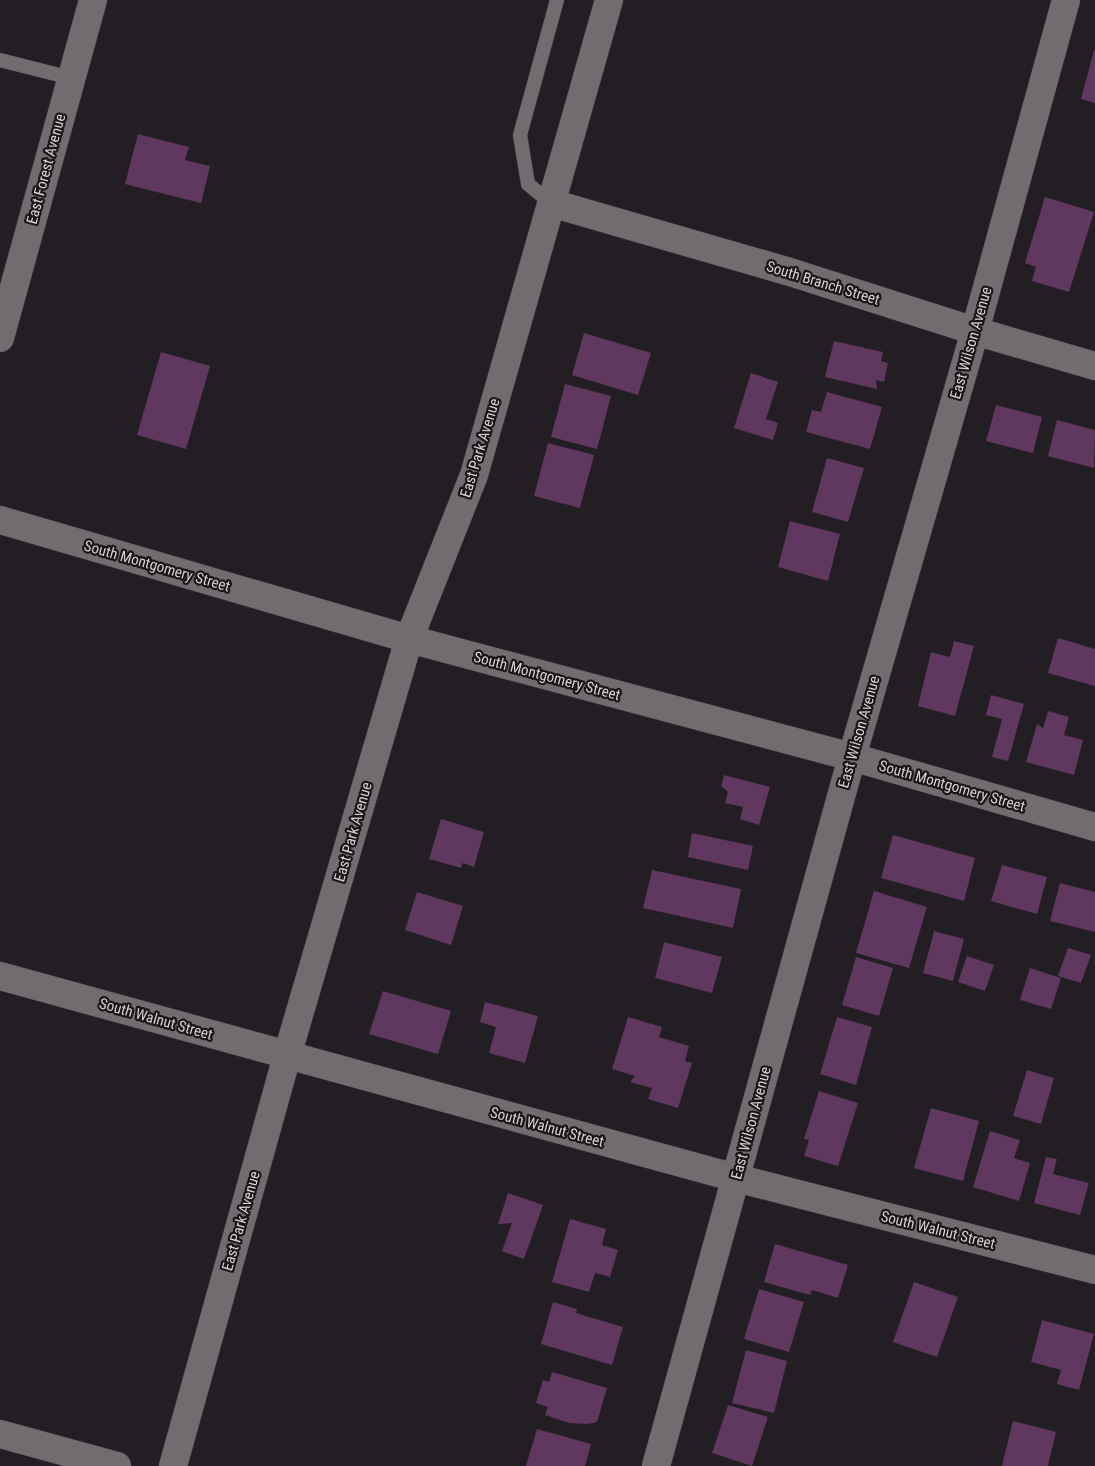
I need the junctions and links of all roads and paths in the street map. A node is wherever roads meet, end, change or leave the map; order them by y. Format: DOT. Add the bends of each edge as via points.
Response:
graph roads {
  1 [pos="93,0"];
  2 [pos="557,0"];
  3 [pos="609,0"];
  4 [pos="1066,0"];
  5 [pos="0,60"];
  6 [pos="71,78"];
  7 [pos="551,203"];
  8 [pos="975,331"];
  9 [pos="0,338"];
  10 [pos="1095,366"];
  11 [pos="0,520"];
  12 [pos="409,639"];
  13 [pos="852,757"];
  14 [pos="1095,827"];
  15 [pos="0,976"];
  16 [pos="287,1056"];
  17 [pos="736,1178"];
  18 [pos="1095,1270"];
  19 [pos="0,1434"];
  20 [pos="117,1466"];
  21 [pos="173,1466"];
  22 [pos="656,1466"];
  1 -- 6 [label="street, East Forest Avenue"];
  2 -- 7 [label="lane" via="520,135 528,184"];
  3 -- 7 [label="street, East Park Avenue"];
  4 -- 8 [label="street, East Wilson Avenue"];
  5 -- 6 [label="lane"];
  6 -- 9 [label="street, East Forest Avenue"];
  7 -- 8 [label="street, South Branch Street" via="790,272"];
  7 -- 12 [label="street, East Park Avenue" via="474,475"];
  8 -- 10 [label="street, South Branch Street"];
  8 -- 13 [label="street, East Wilson Avenue"];
  11 -- 12 [label="street, South Montgomery Street"];
  12 -- 13 [label="street, South Montgomery Street"];
  12 -- 16 [label="street, East Park Avenue"];
  13 -- 14 [label="street, South Montgomery Street"];
  13 -- 17 [label="street, East Wilson Avenue"];
  15 -- 16 [label="street, South Walnut Street"];
  16 -- 17 [label="street, South Walnut Street"];
  16 -- 21 [label="street, East Park Avenue"];
  17 -- 18 [label="street, South Walnut Street"];
  17 -- 22 [label="street, East Wilson Avenue"];
  19 -- 20 [label="street"];
}
